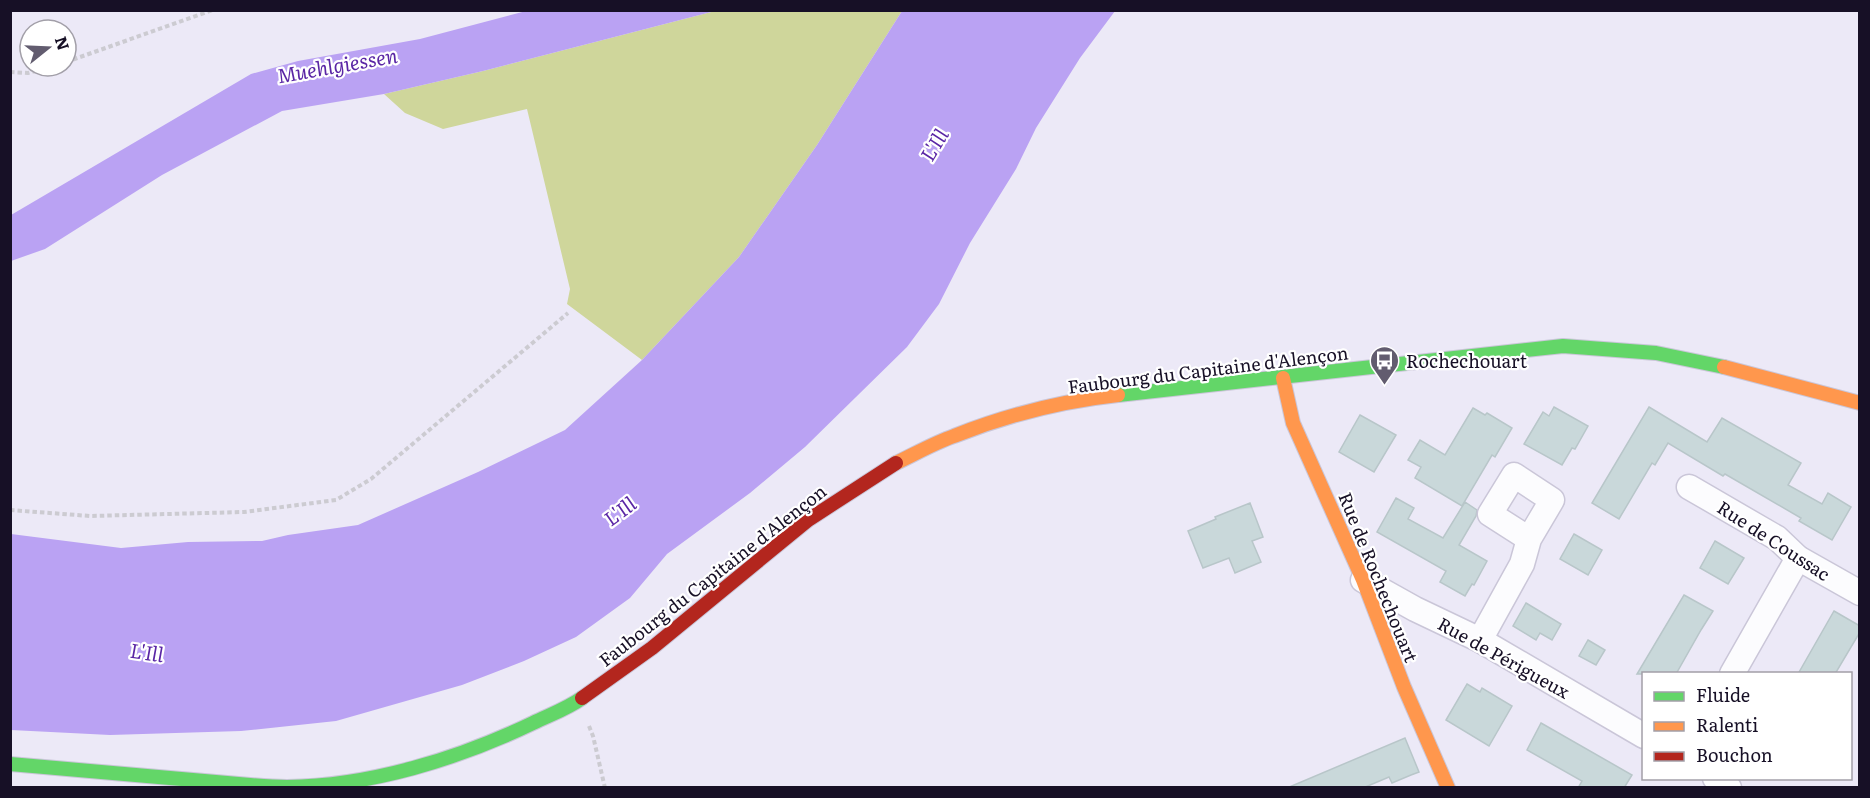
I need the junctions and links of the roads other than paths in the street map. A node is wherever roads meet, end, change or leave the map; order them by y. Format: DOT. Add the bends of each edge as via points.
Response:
graph roads {
  1 [pos="1283,378"];
  2 [pos="1860,403"];
  3 [pos="1689,487"];
  4 [pos="1529,539"];
  5 [pos="1798,558"];
  6 [pos="1363,580"];
  7 [pos="1860,593"];
  8 [pos="1480,640"];
  9 [pos="1733,672"];
  10 [pos="1642,735"];
  11 [pos="10,764"];
  12 [pos="1448,788"];
  1 -- 2 [label="main road, Faubourg du Capitaine d'Alençon" via="1563,346 1656,353"];
  1 -- 6 [label="main road, Rue de Rochechouart" via="1293,423"];
  1 -- 11 [label="main road, Faubourg du Capitaine d'Alençon" via="1079,399 953,436 896,463 808,520 652,648 578,701 442,760 337,783 287,787"];
  3 -- 5 [label="street, Rue de Coussac" via="1777,538"];
  4 -- 8 [label="street" via="1522,564"];
  5 -- 7 [label="street, Rue de Coussac"];
  5 -- 9 [label="street"];
  6 -- 8 [label="street, Rue de Périgueux"];
  6 -- 12 [label="main road, Rue de Rochechouart"];
  8 -- 10 [label="street, Rue de Périgueux"];
}
